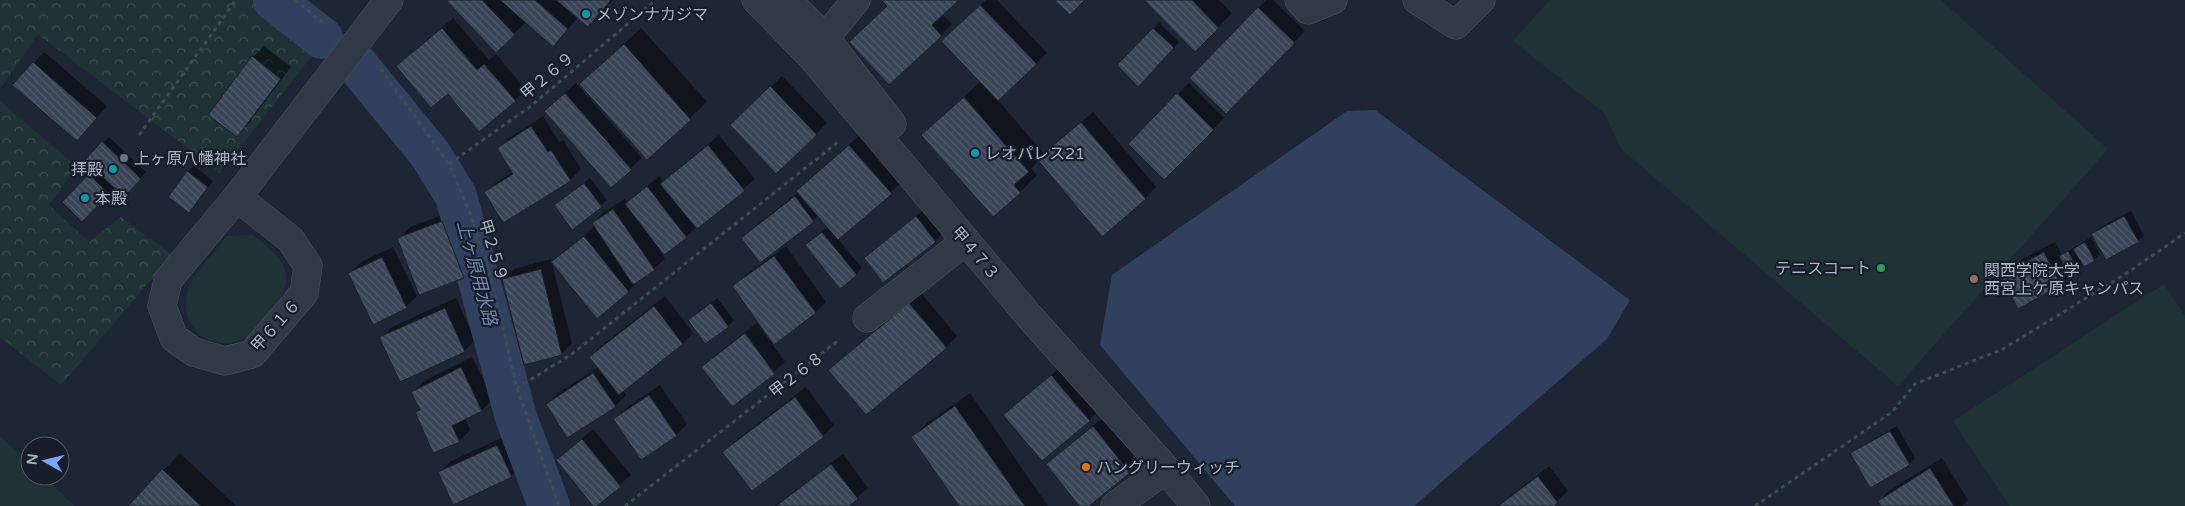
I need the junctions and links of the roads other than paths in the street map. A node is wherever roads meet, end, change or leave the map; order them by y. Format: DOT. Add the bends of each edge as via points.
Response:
graph roads {
  1 [pos="389,0"];
  2 [pos="756,0"];
  3 [pos="787,0"];
  4 [pos="856,0"];
  5 [pos="1299,0"];
  6 [pos="1334,0"];
  7 [pos="1417,0"];
  8 [pos="1481,0"];
  9 [pos="825,38"];
  10 [pos="238,197"];
  11 [pos="947,218"];
  12 [pos="966,241"];
  13 [pos="867,318"];
  14 [pos="1166,469"];
  15 [pos="1115,506"];
  16 [pos="1196,506"];
  1 -- 10 [label="street, 甲６１６"];
  2 -- 11 [label="street, 甲４７３" via="810,55"];
  3 -- 9 [label="street"];
  4 -- 9 [label="street"];
  5 -- 6 [label="street" via="1308,10"];
  7 -- 8 [label="street" via="1456,25"];
  9 -- 11 [label="street" via="941,188"];
  10 -- 10 [label="street, 甲６１６" via="168,280 162,306 174,338 194,352 225,361 252,354 304,293 308,266 291,240"];
  11 -- 12 [label="street, 甲４７３"];
  12 -- 13 [label="street"];
  12 -- 14 [label="street, 甲４７３"];
  14 -- 15 [label="street"];
  14 -- 16 [label="street, 甲４７３"];
}
